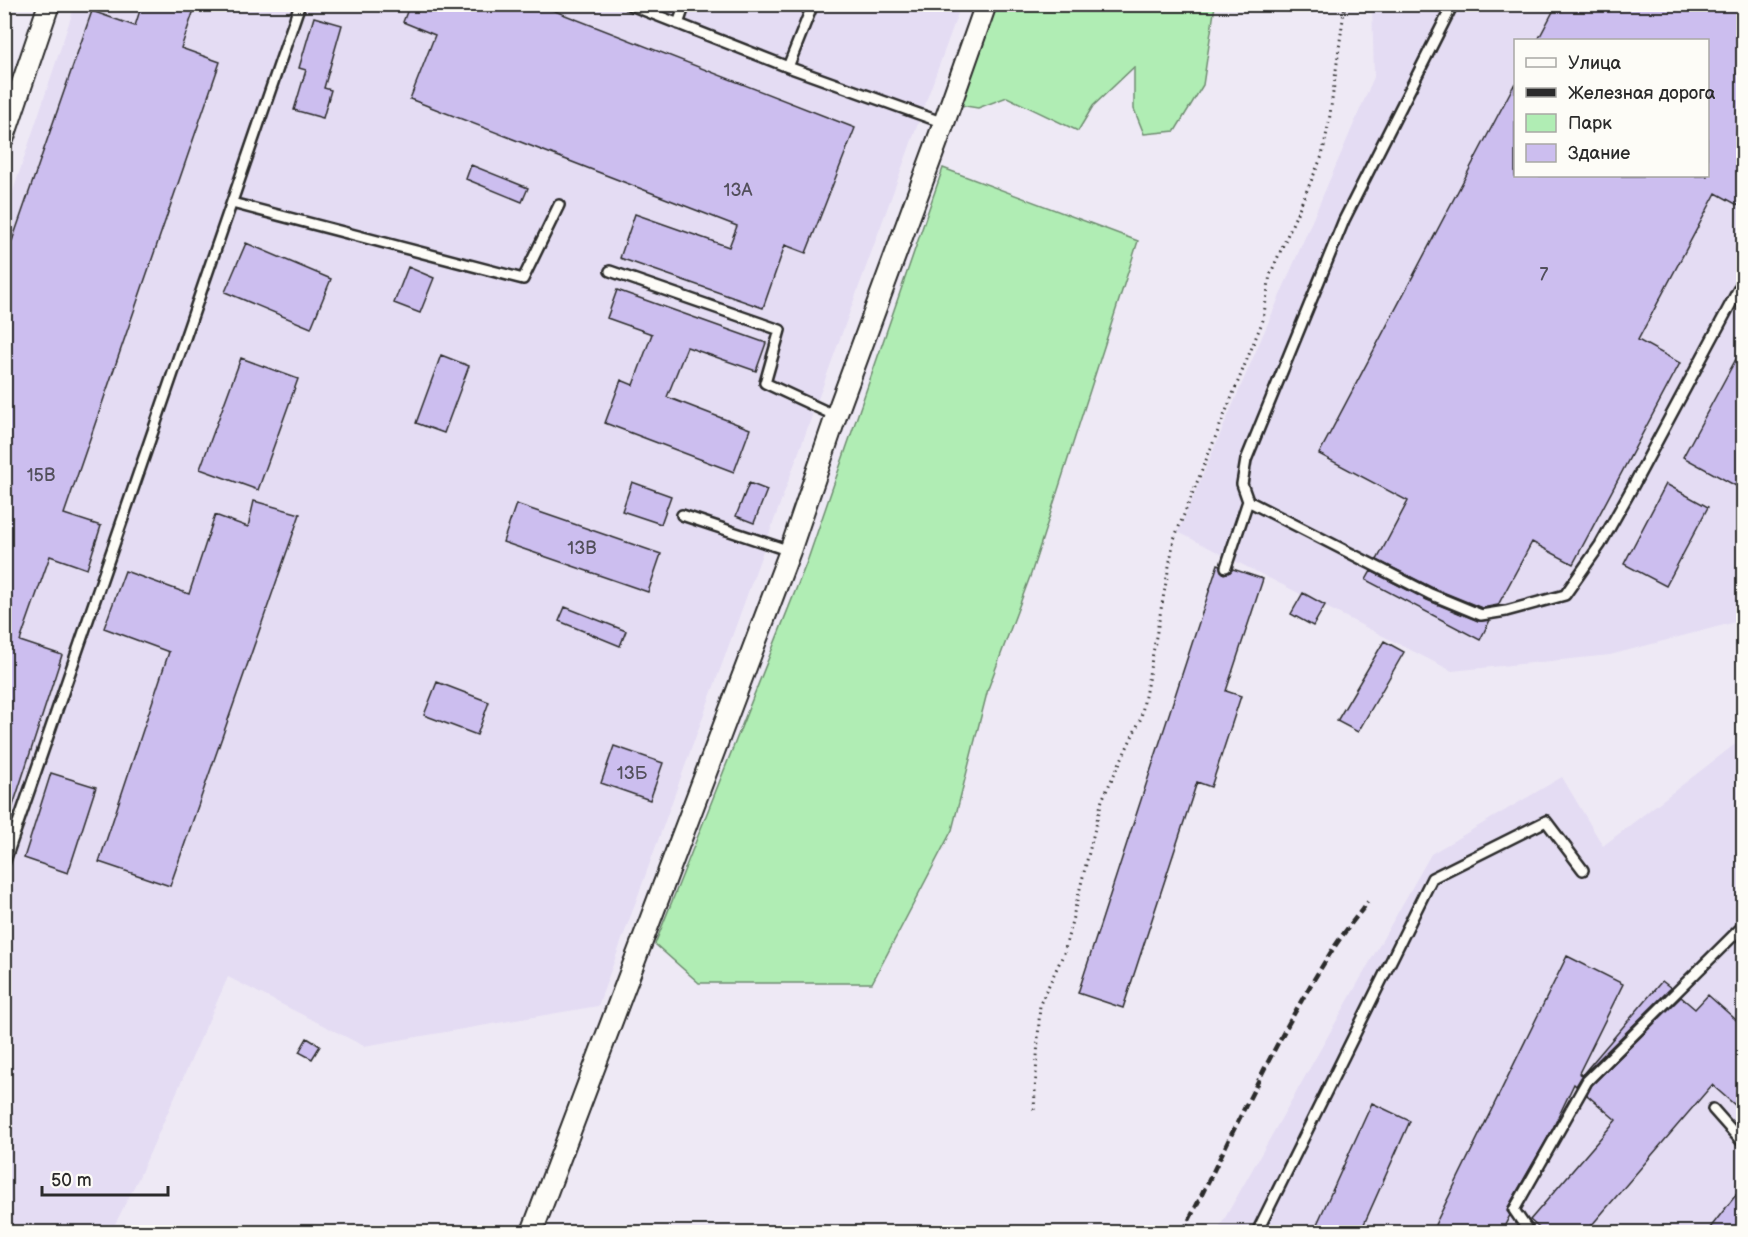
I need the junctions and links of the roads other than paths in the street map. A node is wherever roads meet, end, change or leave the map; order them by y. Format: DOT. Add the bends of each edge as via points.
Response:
graph roads {
  1 [pos="49,4"];
  2 [pos="300,4"];
  3 [pos="628,4"];
  4 [pos="685,4"];
  5 [pos="813,4"];
  6 [pos="986,4"];
  7 [pos="1453,4"];
  8 [pos="678,24"];
  9 [pos="788,67"];
  10 [pos="944,123"];
  11 [pos="4,137"];
  12 [pos="232,203"];
  13 [pos="559,205"];
  14 [pos="610,272"];
  15 [pos="1743,279"];
  16 [pos="836,416"];
  17 [pos="1248,501"];
  18 [pos="682,515"];
  19 [pos="790,551"];
  20 [pos="1226,567"];
  21 [pos="4,864"];
  22 [pos="1583,870"];
  23 [pos="1743,925"];
  24 [pos="1713,1109"];
  25 [pos="1743,1144"];
  26 [pos="532,1233"];
  27 [pos="1257,1233"];
  28 [pos="1530,1233"];
  1 -- 11 [label="street"];
  2 -- 12 [label="lane"];
  3 -- 8 [label="lane"];
  4 -- 8 [label="lane"];
  5 -- 9 [label="lane"];
  6 -- 10 [label="street"];
  7 -- 17 [label="lane" via="1340,231 1246,460 1242,484"];
  8 -- 9 [label="lane"];
  9 -- 10 [label="lane"];
  10 -- 16 [label="street"];
  12 -- 13 [label="lane" via="523,279"];
  12 -- 21 [label="lane"];
  14 -- 16 [label="lane" via="780,330 765,383"];
  15 -- 17 [label="lane" via="1600,545 1565,596 1481,615 1430,594"];
  16 -- 19 [label="street"];
  17 -- 20 [label="lane"];
  18 -- 19 [label="lane"];
  19 -- 26 [label="street"];
  22 -- 27 [label="lane" via="1546,821 1432,878"];
  23 -- 28 [label="lane" via="1587,1081 1514,1210"];
  24 -- 25 [label="lane"];
}
